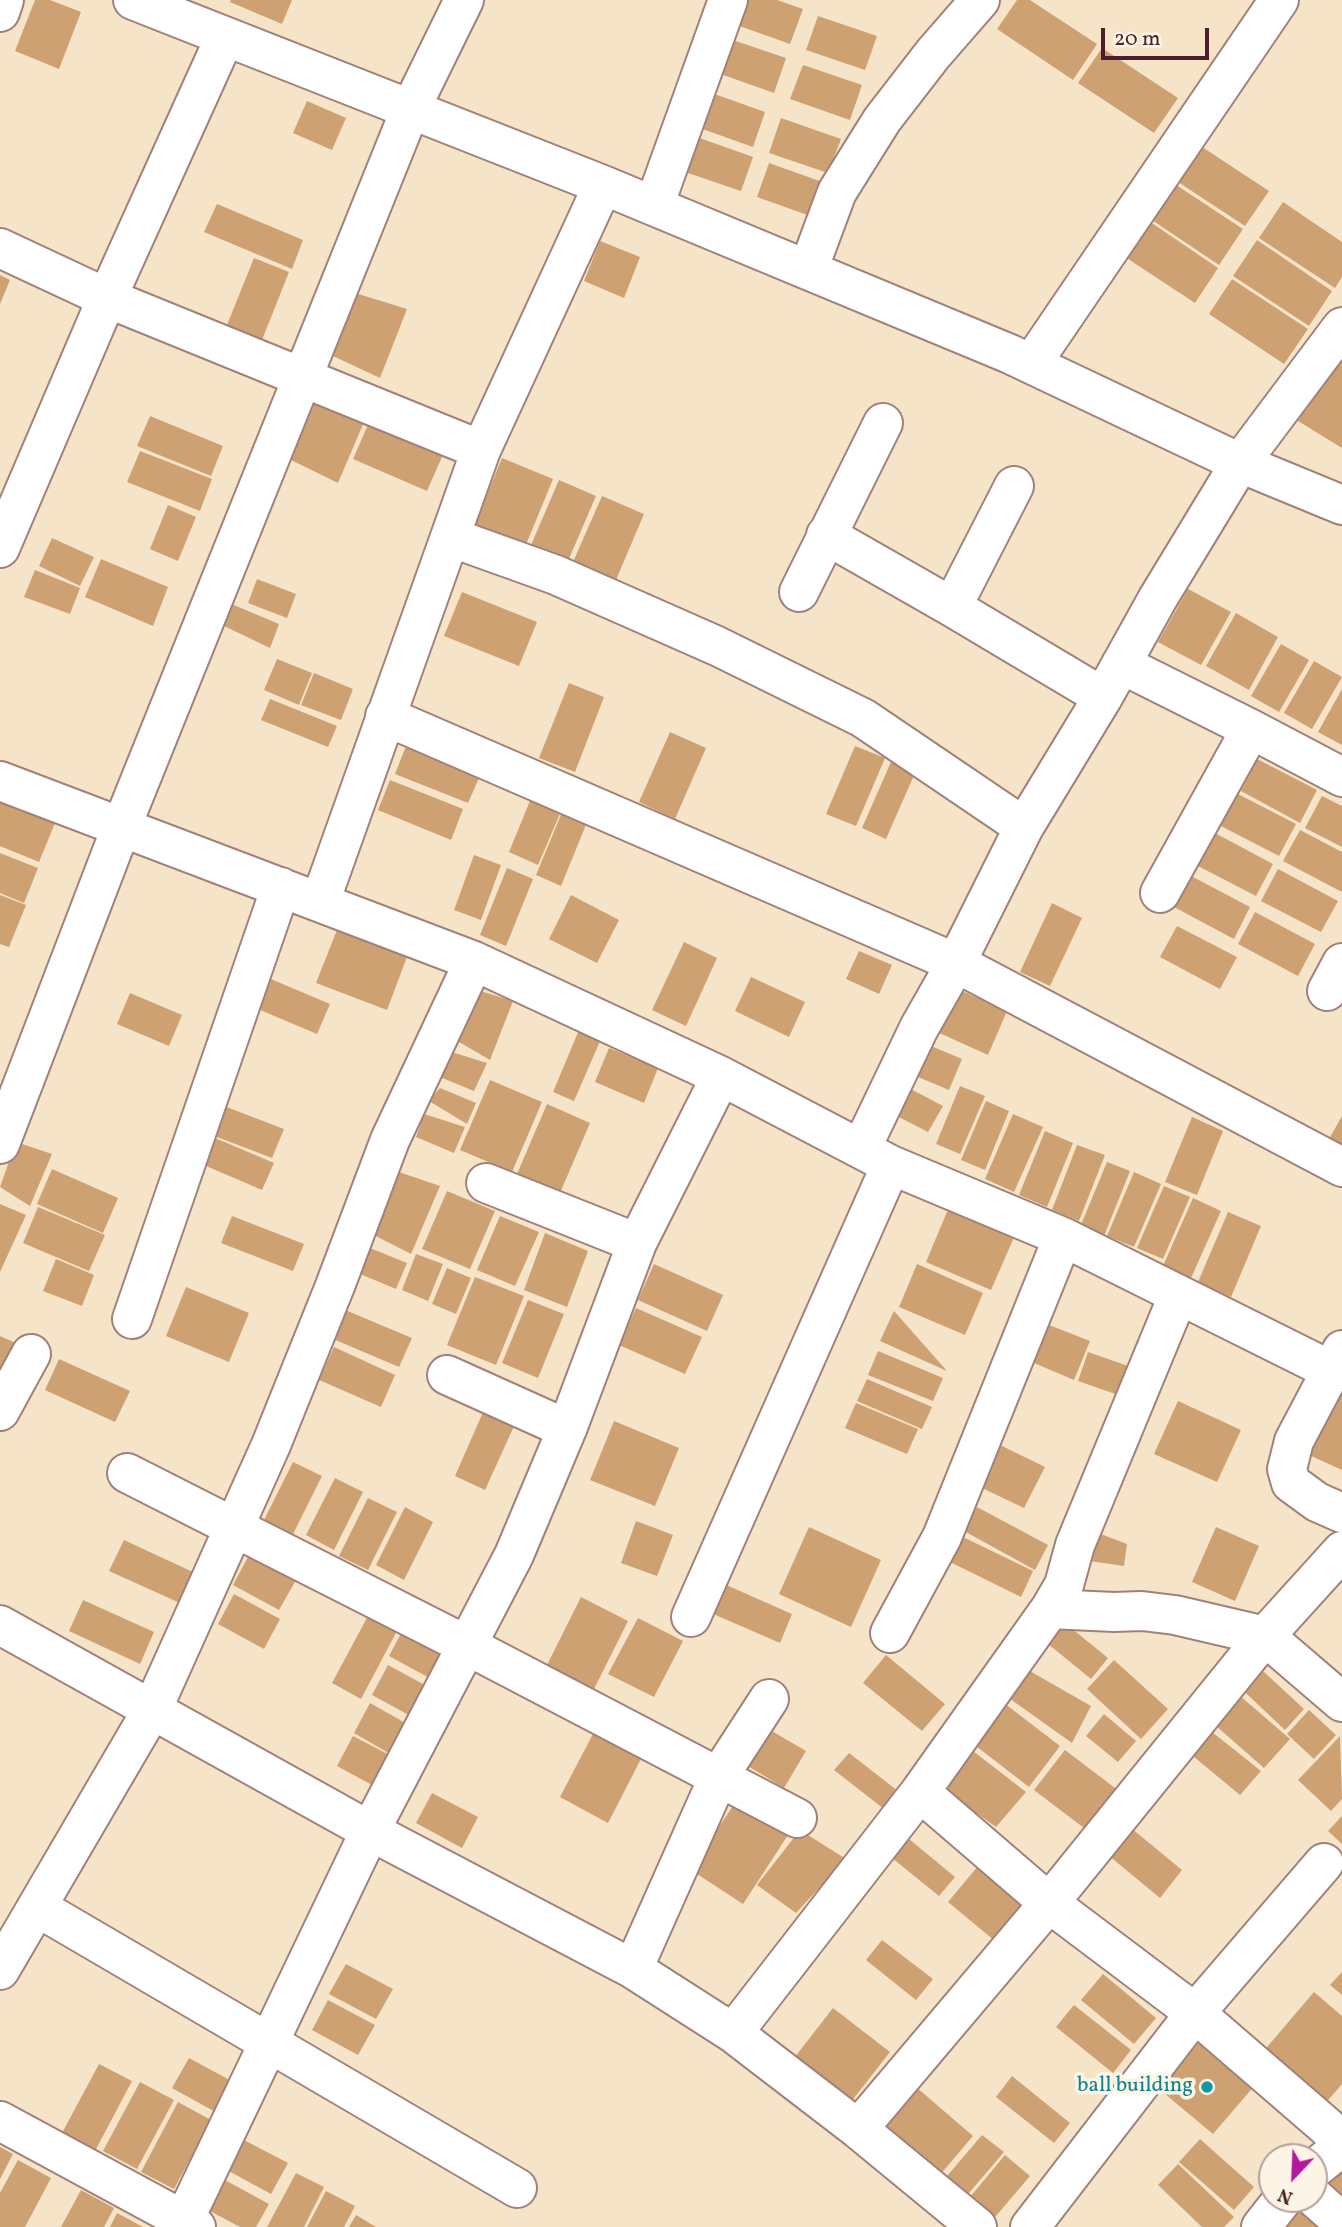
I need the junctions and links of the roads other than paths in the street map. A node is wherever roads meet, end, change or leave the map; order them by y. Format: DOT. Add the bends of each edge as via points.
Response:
graph roads {
  1 [pos="4,0"];
  2 [pos="133,0"];
  3 [pos="464,0"];
  4 [pos="728,0"];
  5 [pos="980,0"];
  6 [pos="1279,0"];
  7 [pos="0,12"];
  8 [pos="225,37"];
  9 [pos="411,108"];
  10 [pos="603,185"];
  11 [pos="654,206"];
  12 [pos="0,248"];
  13 [pos="808,271"];
  14 [pos="107,299"];
  15 [pos="1342,327"];
  16 [pos="1031,363"];
  17 [pos="302,377"];
  18 [pos="883,423"];
  19 [pos="481,450"];
  20 [pos="1240,463"];
  21 [pos="1014,486"];
  22 [pos="1342,505"];
  23 [pos="825,535"];
  24 [pos="450,537"];
  25 [pos="0,548"];
  26 [pos="799,592"];
  27 [pos="952,607"];
  28 [pos="1121,664"];
  29 [pos="1103,697"];
  30 [pos="385,716"];
  31 [pos="1251,729"];
  32 [pos="1342,777"];
  33 [pos="0,781"];
  34 [pos="1024,827"];
  35 [pos="121,828"];
  36 [pos="281,887"];
  37 [pos="1160,893"];
  38 [pos="320,902"];
  39 [pos="474,961"];
  40 [pos="956,963"];
  41 [pos="721,1076"];
  42 [pos="0,1144"];
  43 [pos="876,1157"];
  44 [pos="1342,1167"];
  45 [pos="486,1183"];
  46 [pos="1063,1237"];
  47 [pos="637,1243"];
  48 [pos="1178,1296"];
  49 [pos="132,1319"];
  50 [pos="31,1354"];
  51 [pos="1336,1360"];
  52 [pos="447,1375"];
  53 [pos="0,1411"];
  54 [pos="567,1429"];
  55 [pos="127,1473"];
  56 [pos="1342,1513"];
  57 [pos="234,1527"];
  58 [pos="1342,1551"];
  59 [pos="1050,1609"];
  60 [pos="691,1617"];
  61 [pos="0,1625"];
  62 [pos="890,1633"];
  63 [pos="1265,1636"];
  64 [pos="468,1646"];
  65 [pos="769,1699"];
  66 [pos="1342,1702"];
  67 [pos="152,1710"];
  68 [pos="719,1776"];
  69 [pos="920,1791"];
  70 [pos="797,1818"];
  71 [pos="370,1831"];
  72 [pos="1324,1863"];
  73 [pos="1049,1903"];
  74 [pos="37,1907"];
  75 [pos="634,1969"];
  76 [pos="0,1970"];
  77 [pos="1195,2013"];
  78 [pos="733,2033"];
  79 [pos="269,2043"];
  80 [pos="0,2121"];
  81 [pos="858,2129"];
  82 [pos="1328,2158"];
  83 [pos="517,2188"];
  84 [pos="1328,2210"];
  85 [pos="1272,2213"];
  86 [pos="1342,2222"];
  87 [pos="190,2223"];
  88 [pos="977,2227"];
  89 [pos="1030,2227"];
  90 [pos="1261,2227"];
  1 -- 7 [label="street"];
  2 -- 8 [label="street"];
  3 -- 9 [label="street"];
  4 -- 11 [label="street"];
  5 -- 13 [label="street" via="882,120 837,192"];
  6 -- 16 [label="street"];
  8 -- 9 [label="street"];
  8 -- 14 [label="street"];
  9 -- 10 [label="street"];
  9 -- 17 [label="street"];
  10 -- 11 [label="street"];
  10 -- 19 [label="street"];
  11 -- 13 [label="street"];
  12 -- 14 [label="street"];
  13 -- 16 [label="street"];
  14 -- 17 [label="street"];
  14 -- 25 [label="street"];
  15 -- 20 [label="street"];
  16 -- 20 [label="street"];
  17 -- 19 [label="street"];
  17 -- 35 [label="street"];
  18 -- 23 [label="street"];
  19 -- 24 [label="street"];
  20 -- 22 [label="street"];
  20 -- 28 [label="street"];
  21 -- 27 [label="street"];
  23 -- 26 [label="street"];
  23 -- 27 [label="street"];
  24 -- 30 [label="street"];
  24 -- 34 [label="street" via="556,575 717,646 863,719"];
  27 -- 29 [label="street"];
  28 -- 29 [label="street"];
  28 -- 31 [label="street"];
  29 -- 34 [label="street"];
  30 -- 38 [label="street"];
  30 -- 40 [label="street"];
  31 -- 32 [label="street"];
  31 -- 37 [label="street"];
  33 -- 35 [label="street"];
  34 -- 40 [label="street"];
  35 -- 36 [label="street"];
  35 -- 42 [label="street"];
  36 -- 38 [label="street"];
  36 -- 49 [label="street"];
  38 -- 39 [label="street"];
  39 -- 41 [label="street"];
  39 -- 57 [label="street" via="390,1140 271,1445"];
  40 -- 43 [label="street" via="919,1028"];
  40 -- 44 [label="street"];
  41 -- 43 [label="street"];
  41 -- 47 [label="street"];
  43 -- 46 [label="street"];
  43 -- 60 [label="street"];
  45 -- 47 [label="street"];
  46 -- 48 [label="street"];
  46 -- 62 [label="street" via="942,1538"];
  47 -- 54 [label="street"];
  48 -- 51 [label="street"];
  48 -- 59 [label="street" via="1076,1545 1064,1585"];
  50 -- 53 [label="street"];
  51 -- 56 [label="street" via="1294,1441 1287,1469 1291,1483"];
  52 -- 54 [label="street"];
  54 -- 64 [label="street" via="514,1555"];
  55 -- 57 [label="street"];
  57 -- 64 [label="street"];
  57 -- 67 [label="street"];
  58 -- 63 [label="street"];
  59 -- 63 [label="street" via="1175,1615"];
  59 -- 69 [label="street"];
  61 -- 67 [label="street"];
  63 -- 66 [label="street"];
  63 -- 73 [label="street"];
  64 -- 68 [label="street"];
  64 -- 71 [label="street"];
  65 -- 68 [label="street"];
  67 -- 71 [label="street"];
  67 -- 74 [label="street"];
  68 -- 70 [label="street"];
  68 -- 75 [label="street"];
  69 -- 73 [label="street"];
  69 -- 78 [label="street"];
  71 -- 75 [label="street"];
  71 -- 79 [label="street"];
  72 -- 77 [label="street"];
  73 -- 77 [label="street"];
  73 -- 81 [label="street"];
  74 -- 76 [label="street"];
  74 -- 79 [label="street"];
  75 -- 78 [label="street"];
  77 -- 82 [label="street" via="1327,2127 1337,2146"];
  77 -- 89 [label="street"];
  78 -- 81 [label="street"];
  79 -- 83 [label="street"];
  79 -- 87 [label="street"];
  80 -- 87 [label="street"];
  81 -- 88 [label="street"];
  84 -- 86 [label="street"];
  85 -- 90 [label="street"];
}
